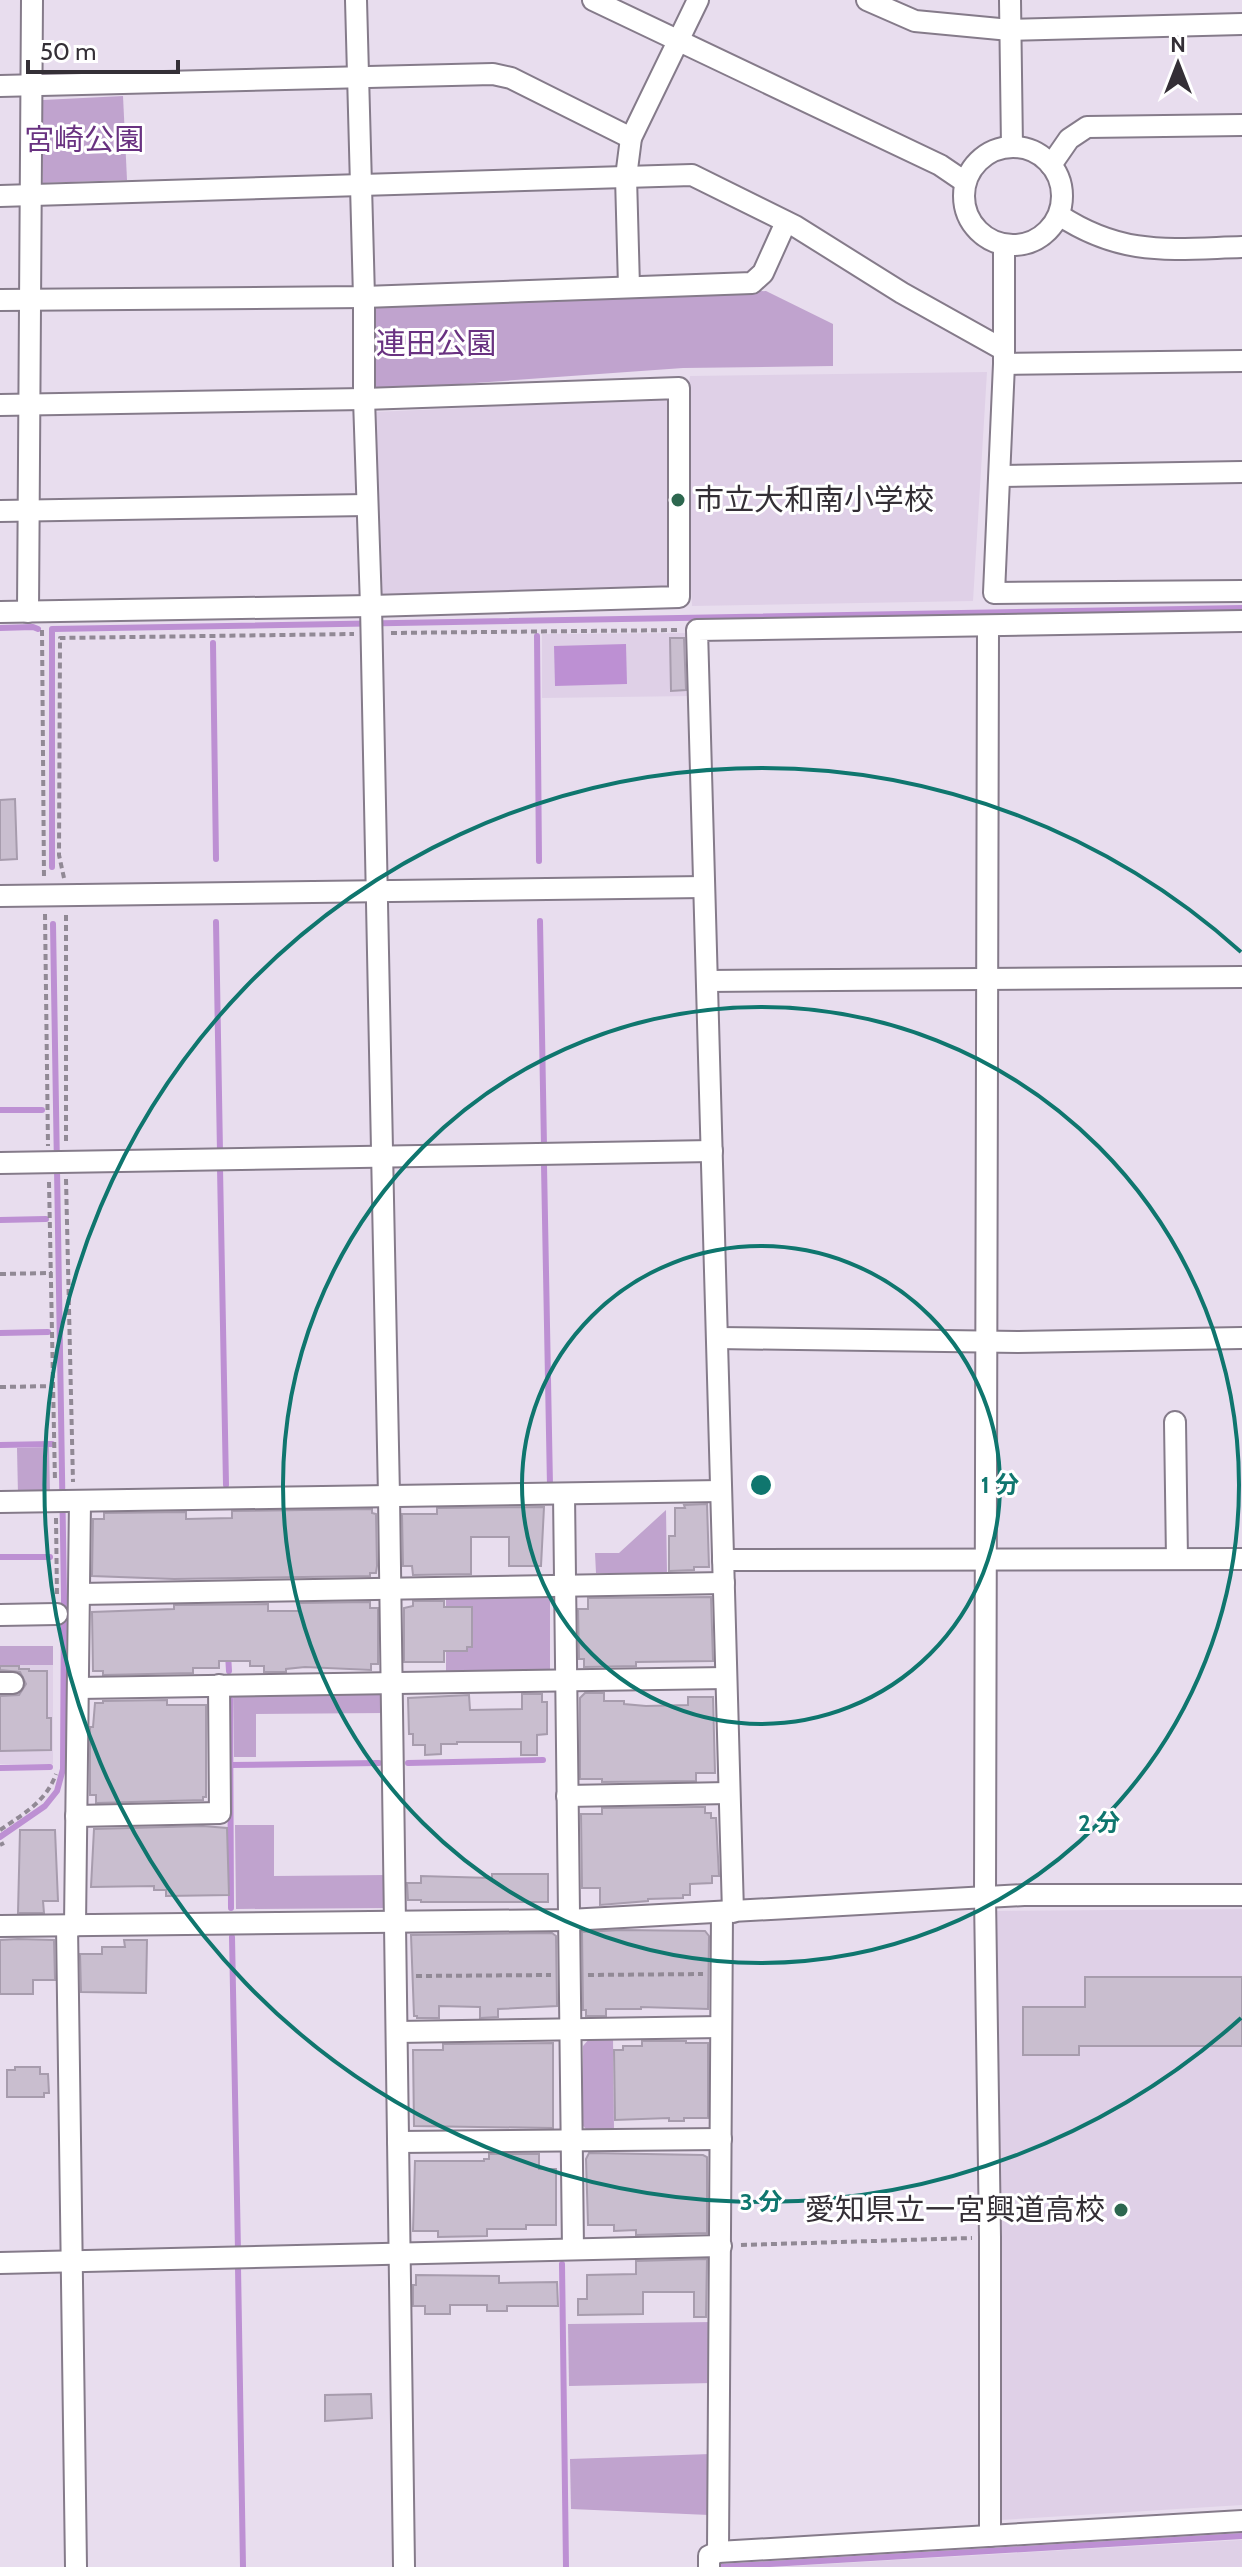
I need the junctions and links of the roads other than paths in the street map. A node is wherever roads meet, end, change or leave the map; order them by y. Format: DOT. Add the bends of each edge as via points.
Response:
graph roads {
  1 [pos="32,0"];
  2 [pos="356,0"];
  3 [pos="593,0"];
  4 [pos="698,0"];
  5 [pos="867,0"];
  6 [pos="1010,0"];
  7 [pos="1242,24"];
  8 [pos="1010,30"];
  9 [pos="679,41"];
  10 [pos="358,79"];
  11 [pos="0,86"];
  12 [pos="32,87"];
  13 [pos="1242,125"];
  14 [pos="631,138"];
  15 [pos="1012,147"];
  16 [pos="1051,165"];
  17 [pos="626,177"];
  18 [pos="965,182"];
  19 [pos="361,186"];
  20 [pos="30,195"];
  21 [pos="0,196"];
  22 [pos="1059,215"];
  23 [pos="786,222"];
  24 [pos="1004,245"];
  25 [pos="1242,247"];
  26 [pos="629,287"];
  27 [pos="364,297"];
  28 [pos="30,299"];
  29 [pos="0,300"];
  30 [pos="1004,357"];
  31 [pos="1242,361"];
  32 [pos="364,399"];
  33 [pos="0,405"];
  34 [pos="30,405"];
  35 [pos="1242,472"];
  36 [pos="1000,476"];
  37 [pos="367,505"];
  38 [pos="0,511"];
  39 [pos="29,511"];
  40 [pos="1242,591"];
  41 [pos="35,611"];
  42 [pos="0,612"];
  43 [pos="1242,621"];
  44 [pos="372,622"];
  45 [pos="988,627"];
  46 [pos="704,887"];
  47 [pos="378,890"];
  48 [pos="0,896"];
  49 [pos="1242,977"];
  50 [pos="986,978"];
  51 [pos="707,981"];
  52 [pos="712,1151"];
  53 [pos="383,1157"];
  54 [pos="0,1163"];
  55 [pos="717,1338"];
  56 [pos="1242,1338"];
  57 [pos="986,1342"];
  58 [pos="1175,1422"];
  59 [pos="721,1491"];
  60 [pos="564,1494"];
  61 [pos="389,1496"];
  62 [pos="67,1501"];
  63 [pos="0,1502"];
  64 [pos="985,1559"];
  65 [pos="1177,1559"];
  66 [pos="1242,1559"];
  67 [pos="723,1560"];
  68 [pos="724,1583"];
  69 [pos="565,1586"];
  70 [pos="390,1589"];
  71 [pos="79,1594"];
  72 [pos="57,1614"];
  73 [pos="0,1615"];
  74 [pos="726,1678"];
  75 [pos="566,1680"];
  76 [pos="391,1683"];
  77 [pos="219,1685"];
  78 [pos="78,1688"];
  79 [pos="729,1793"];
  80 [pos="567,1796"];
  81 [pos="76,1816"];
  82 [pos="1242,1895"];
  83 [pos="985,1897"];
  84 [pos="727,1912"];
  85 [pos="569,1920"];
  86 [pos="395,1922"];
  87 [pos="0,1926"];
  88 [pos="71,1926"];
  89 [pos="721,2027"];
  90 [pos="570,2029"];
  91 [pos="397,2032"];
  92 [pos="721,2139"];
  93 [pos="572,2140"];
  94 [pos="398,2142"];
  95 [pos="721,2246"];
  96 [pos="573,2249"];
  97 [pos="401,2252"];
  98 [pos="72,2261"];
  99 [pos="0,2263"];
  100 [pos="1242,2521"];
  101 [pos="990,2536"];
  102 [pos="714,2559"];
  103 [pos="76,2567"];
  104 [pos="404,2567"];
  1 -- 12 [label="street"];
  2 -- 10 [label="street"];
  3 -- 9 [label="street"];
  4 -- 9 [label="street"];
  5 -- 8 [label="street" via="915,21"];
  6 -- 8 [label="street"];
  7 -- 8 [label="street"];
  8 -- 15 [label="street"];
  9 -- 14 [label="street"];
  9 -- 18 [label="street" via="940,165"];
  10 -- 12 [label="street"];
  10 -- 14 [label="street" via="493,74"];
  10 -- 19 [label="street"];
  11 -- 12 [label="street"];
  12 -- 20 [label="street"];
  13 -- 16 [label="street" via="1087,127 1069,139"];
  14 -- 17 [label="street"];
  15 -- 16 [label="street" via="1027,149"];
  15 -- 18 [label="street" via="983,157"];
  16 -- 22 [label="street" via="1062,189"];
  17 -- 19 [label="street"];
  17 -- 23 [label="street" via="692,175"];
  17 -- 26 [label="street"];
  18 -- 24 [label="street" via="966,215 988,240"];
  19 -- 20 [label="street"];
  19 -- 27 [label="street"];
  20 -- 21 [label="street"];
  20 -- 28 [label="street"];
  22 -- 24 [label="street" via="1037,240"];
  22 -- 25 [label="street" via="1095,236 1128,246"];
  23 -- 26 [label="street" via="763,273 752,283"];
  23 -- 30 [label="street"];
  24 -- 30 [label="street"];
  26 -- 27 [label="street"];
  27 -- 28 [label="street"];
  27 -- 32 [label="street"];
  28 -- 29 [label="street"];
  28 -- 34 [label="street"];
  30 -- 31 [label="street"];
  30 -- 36 [label="street"];
  32 -- 34 [label="street"];
  32 -- 37 [label="street"];
  32 -- 44 [label="street" via="679,388 679,597"];
  33 -- 34 [label="street"];
  34 -- 39 [label="street"];
  35 -- 36 [label="street"];
  36 -- 40 [label="street" via="994,593"];
  37 -- 39 [label="street"];
  37 -- 44 [label="street"];
  38 -- 39 [label="street"];
  39 -- 41 [label="street"];
  41 -- 42 [label="street"];
  41 -- 44 [label="street"];
  43 -- 45 [label="street"];
  44 -- 47 [label="street"];
  45 -- 46 [label="street" via="697,630"];
  45 -- 50 [label="street"];
  46 -- 47 [label="street"];
  46 -- 51 [label="street"];
  47 -- 48 [label="street"];
  47 -- 53 [label="street"];
  49 -- 50 [label="street"];
  50 -- 51 [label="street"];
  50 -- 57 [label="street"];
  51 -- 52 [label="street"];
  52 -- 53 [label="street"];
  52 -- 55 [label="street"];
  53 -- 54 [label="street"];
  53 -- 61 [label="street"];
  55 -- 57 [label="street"];
  55 -- 59 [label="street"];
  56 -- 57 [label="street"];
  57 -- 64 [label="street"];
  58 -- 65 [label="street"];
  59 -- 60 [label="street"];
  59 -- 67 [label="street"];
  60 -- 61 [label="street"];
  60 -- 69 [label="street"];
  61 -- 62 [label="street"];
  61 -- 70 [label="street"];
  62 -- 63 [label="street"];
  62 -- 71 [label="street"];
  64 -- 65 [label="street"];
  64 -- 67 [label="street"];
  64 -- 83 [label="street"];
  65 -- 66 [label="street"];
  67 -- 68 [label="street"];
  68 -- 69 [label="street"];
  68 -- 74 [label="street"];
  69 -- 70 [label="street"];
  69 -- 75 [label="street"];
  70 -- 71 [label="street"];
  70 -- 76 [label="street"];
  71 -- 78 [label="street"];
  72 -- 73 [label="street"];
  74 -- 75 [label="street"];
  74 -- 79 [label="street"];
  75 -- 76 [label="street"];
  75 -- 80 [label="street"];
  76 -- 77 [label="street"];
  76 -- 86 [label="street"];
  77 -- 78 [label="street"];
  77 -- 81 [label="street" via="220,1813"];
  78 -- 81 [label="street"];
  79 -- 80 [label="street"];
  79 -- 84 [label="street"];
  80 -- 85 [label="street"];
  81 -- 88 [label="street"];
  82 -- 83 [label="street"];
  83 -- 84 [label="street"];
  83 -- 101 [label="street"];
  84 -- 85 [label="street"];
  84 -- 89 [label="street"];
  85 -- 86 [label="street"];
  85 -- 90 [label="street"];
  86 -- 88 [label="street"];
  86 -- 91 [label="street"];
  87 -- 88 [label="street"];
  88 -- 98 [label="street"];
  89 -- 90 [label="street"];
  89 -- 92 [label="street"];
  90 -- 91 [label="street"];
  90 -- 93 [label="street"];
  91 -- 94 [label="street"];
  92 -- 93 [label="street"];
  92 -- 95 [label="street"];
  93 -- 94 [label="street"];
  93 -- 96 [label="street"];
  94 -- 97 [label="street"];
  95 -- 96 [label="street"];
  95 -- 102 [label="street"];
  96 -- 97 [label="street"];
  97 -- 98 [label="street"];
  97 -- 104 [label="street"];
  98 -- 99 [label="street"];
  98 -- 103 [label="street"];
  100 -- 101 [label="street"];
  101 -- 102 [label="street"];
}
